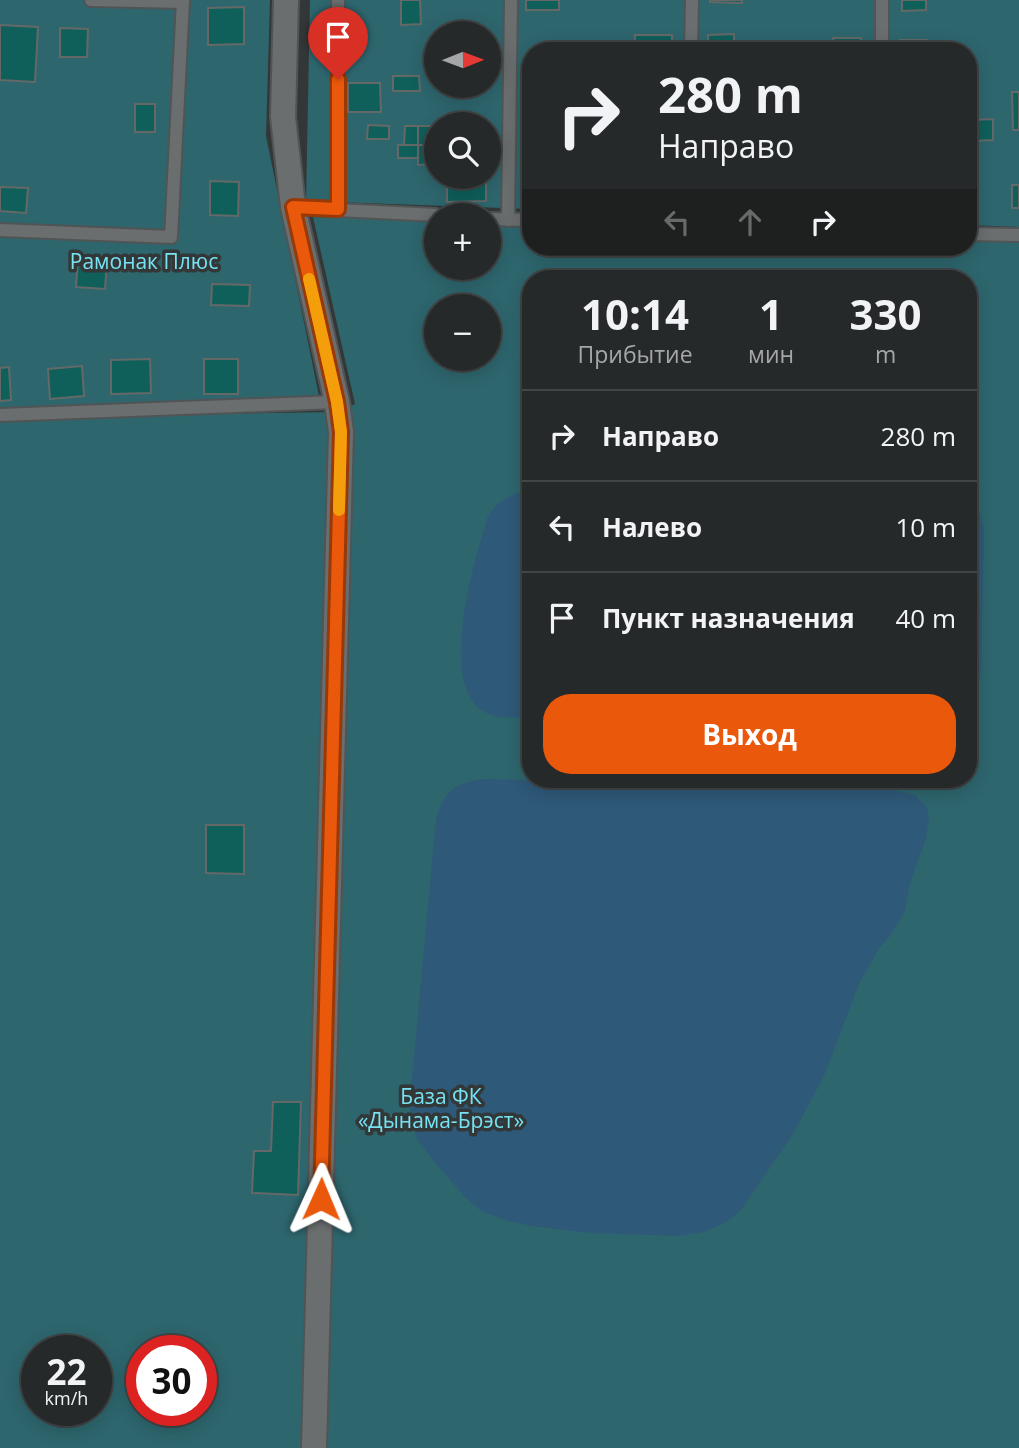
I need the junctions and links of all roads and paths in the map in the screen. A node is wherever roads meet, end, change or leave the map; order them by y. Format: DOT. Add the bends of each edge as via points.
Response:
graph roads {
  1 [pos="91,0"];
  2 [pos="286,0"];
  3 [pos="338,0"];
  4 [pos="512,0"];
  5 [pos="692,0"];
  6 [pos="882,0"];
  7 [pos="183,1"];
  8 [pos="691,42"];
  9 [pos="882,42"];
  10 [pos="293,207"];
  11 [pos="338,209"];
  12 [pos="424,214"];
  13 [pos="501,220"];
  14 [pos="508,220"];
  15 [pos="522,220"];
  16 [pos="0,230"];
  17 [pos="977,234"];
  18 [pos="1019,236"];
  19 [pos="337,402"];
  20 [pos="0,415"];
  21 [pos="314,1448"];
  1 -- 7 [label="lane"];
  2 -- 10 [label="street" via="283,117"];
  3 -- 11 [label="lane"];
  4 -- 14 [label="lane"];
  5 -- 8 [label="lane"];
  6 -- 9 [label="lane"];
  7 -- 16 [label="lane" via="171,237"];
  10 -- 11 [label="lane"];
  10 -- 19 [label="street"];
  11 -- 12 [label="lane"];
  13 -- 14 [label="lane"];
  14 -- 15 [label="lane"];
  17 -- 18 [label="lane"];
  19 -- 20 [label="lane"];
  19 -- 21 [label="street" via="341,432"];
}
